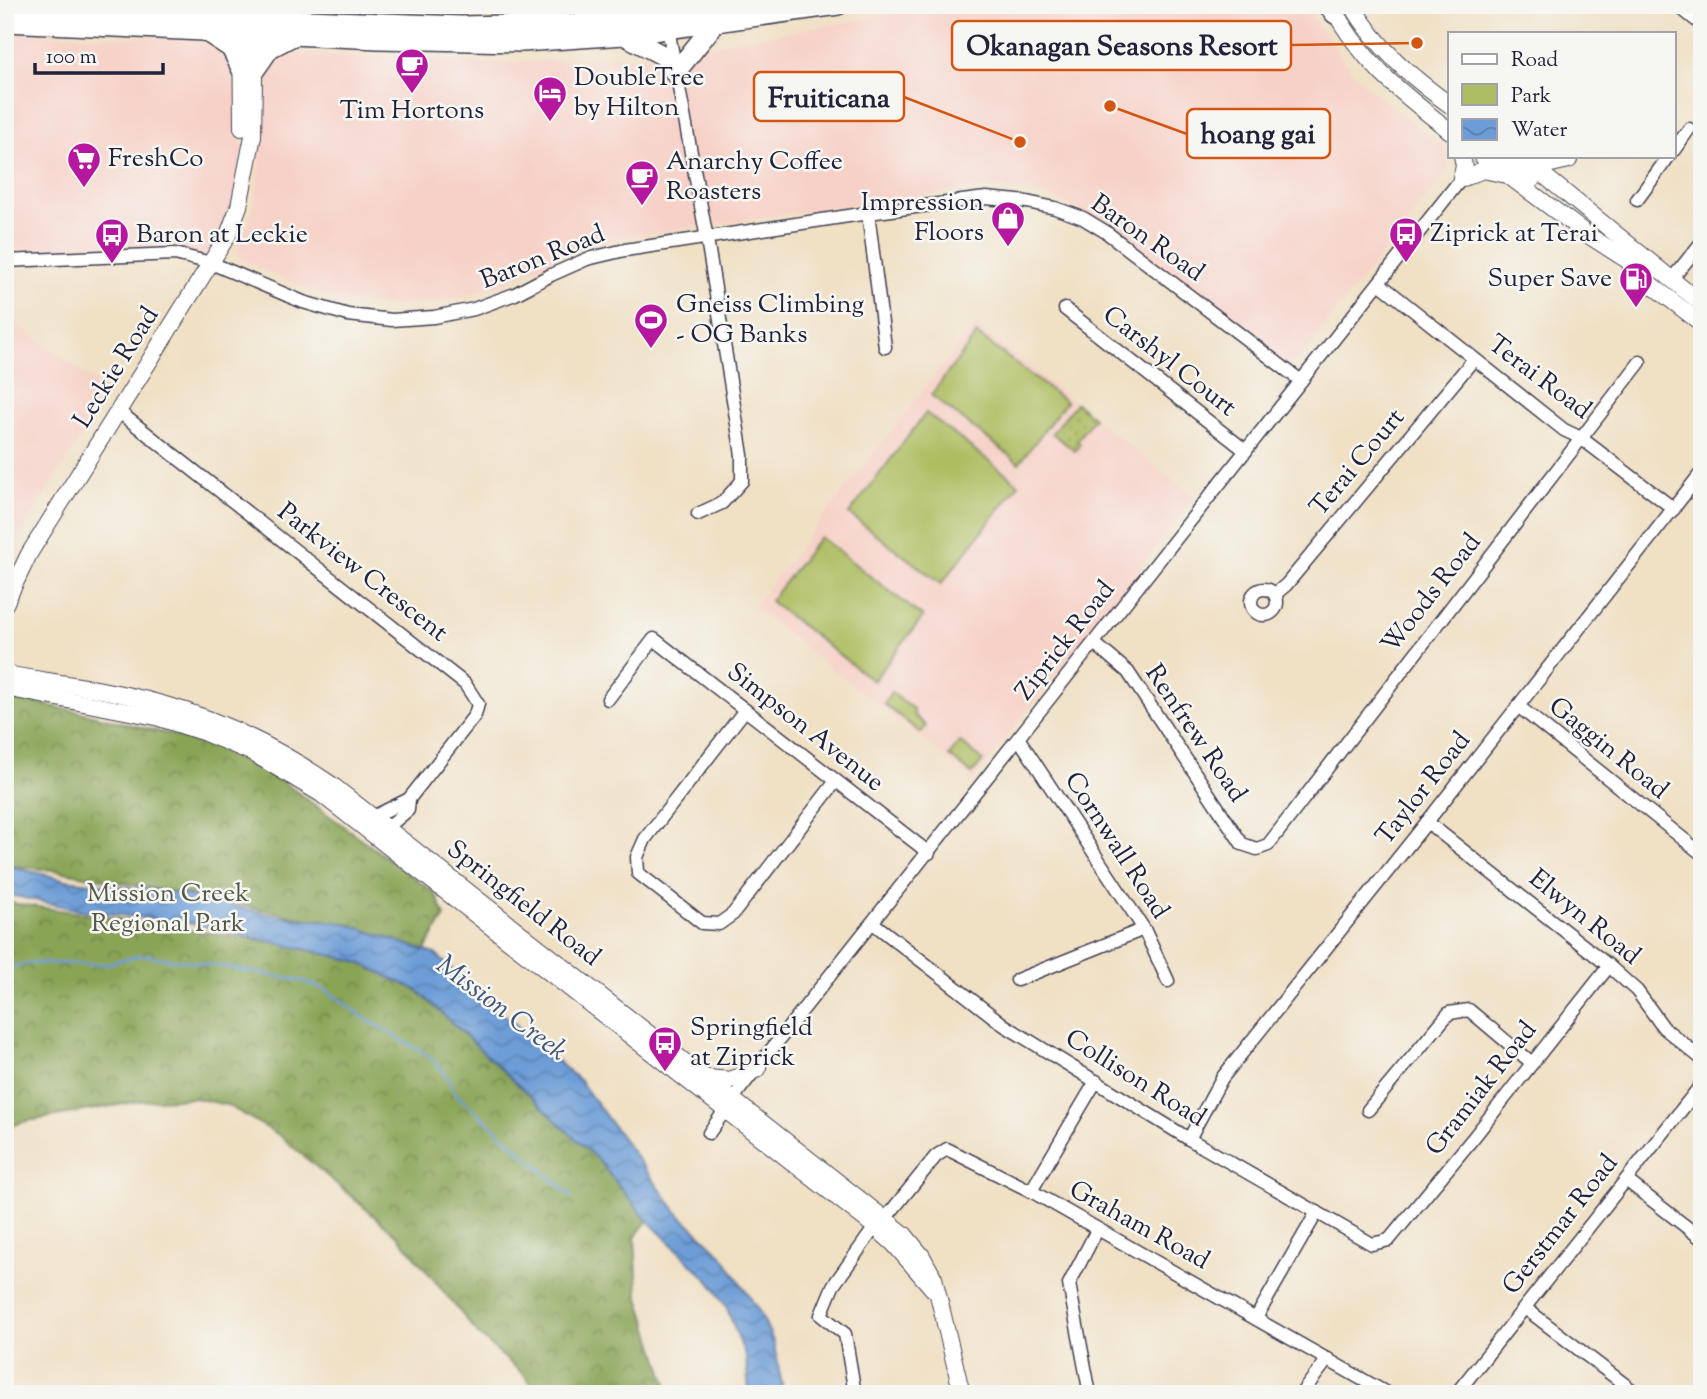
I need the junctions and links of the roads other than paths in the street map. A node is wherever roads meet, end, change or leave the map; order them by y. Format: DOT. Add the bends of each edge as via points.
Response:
graph roads {
  1 [pos="181,5"];
  2 [pos="277,5"];
  3 [pos="838,5"];
  4 [pos="1677,5"];
  5 [pos="1336,7"];
  6 [pos="5,8"];
  7 [pos="719,14"];
  8 [pos="163,15"];
  9 [pos="666,15"];
  10 [pos="246,19"];
  11 [pos="628,19"];
  12 [pos="5,22"];
  13 [pos="1702,25"];
  14 [pos="299,27"];
  15 [pos="204,31"];
  16 [pos="248,71"];
  17 [pos="675,73"];
  18 [pos="1448,103"];
  19 [pos="1443,120"];
  20 [pos="1689,129"];
  21 [pos="1676,147"];
  22 [pos="1462,158"];
  23 [pos="1479,158"];
  24 [pos="1484,158"];
  25 [pos="1502,158"];
  26 [pos="1510,158"];
  27 [pos="1524,158"];
  28 [pos="1528,158"];
  29 [pos="1571,158"];
  30 [pos="1668,158"];
  31 [pos="1510,176"];
  32 [pos="1461,179"];
  33 [pos="1553,181"];
  34 [pos="1636,200"];
  35 [pos="868,213"];
  36 [pos="1588,235"];
  37 [pos="707,239"];
  38 [pos="1624,242"];
  39 [pos="1702,242"];
  40 [pos="5,261"];
  41 [pos="211,263"];
  42 [pos="1671,280"];
  43 [pos="1378,283"];
  44 [pos="1702,304"];
  45 [pos="1065,309"];
  46 [pos="1702,324"];
  47 [pos="885,347"];
  48 [pos="1474,359"];
  49 [pos="1640,362"];
  50 [pos="1301,381"];
  51 [pos="118,411"];
  52 [pos="1581,438"];
  53 [pos="1246,451"];
  54 [pos="1702,472"];
  55 [pos="1674,509"];
  56 [pos="698,514"];
  57 [pos="1275,594"];
  58 [pos="5,604"];
  59 [pos="1094,643"];
  60 [pos="5,674"];
  61 [pos="5,688"];
  62 [pos="608,699"];
  63 [pos="1518,706"];
  64 [pos="745,710"];
  65 [pos="1018,739"];
  66 [pos="836,781"];
  67 [pos="409,799"];
  68 [pos="373,817"];
  69 [pos="1427,822"];
  70 [pos="381,832"];
  71 [pos="1257,849"];
  72 [pos="929,853"];
  73 [pos="1702,854"];
  74 [pos="873,923"];
  75 [pos="1144,929"];
  76 [pos="1609,966"];
  77 [pos="1017,980"];
  78 [pos="1168,981"];
  79 [pos="1702,1059"];
  80 [pos="1532,1063"];
  81 [pos="758,1069"];
  82 [pos="706,1078"];
  83 [pos="1096,1081"];
  84 [pos="1702,1084"];
  85 [pos="729,1104"];
  86 [pos="1368,1110"];
  87 [pos="709,1133"];
  88 [pos="1189,1139"];
  89 [pos="1626,1180"];
  90 [pos="1031,1191"];
  91 [pos="1317,1212"];
  92 [pos="880,1223"];
  93 [pos="1097,1230"];
  94 [pos="1702,1239"];
  95 [pos="1389,1240"];
  96 [pos="1525,1308"];
  97 [pos="1256,1318"];
  98 [pos="1328,1359"];
  99 [pos="855,1394"];
  100 [pos="962,1394"];
  101 [pos="1090,1394"];
  102 [pos="1301,1394"];
  103 [pos="1388,1394"];
  104 [pos="1456,1394"];
  105 [pos="1637,1394"];
  1 -- 8 [label="highway"];
  2 -- 14 [label="highway"];
  3 -- 7 [label="highway"];
  4 -- 13 [label="street"];
  5 -- 18 [label="main road"];
  5 -- 19 [label="main road" via="1364,56 1385,79"];
  6 -- 8 [label="highway"];
  7 -- 9 [label="highway"];
  7 -- 17 [label="highway"];
  8 -- 10 [label="highway"];
  9 -- 11 [label="highway"];
  9 -- 17 [label="street"];
  10 -- 14 [label="highway"];
  10 -- 15 [label="highway"];
  10 -- 16 [label="main road, Leckie Road"];
  11 -- 14 [label="highway"];
  11 -- 17 [label="highway"];
  12 -- 15 [label="highway"];
  14 -- 16 [label="highway"];
  15 -- 16 [label="highway" via="231,48"];
  16 -- 41 [label="main road, Leckie Road" via="242,134 249,150 239,206"];
  17 -- 37 [label="street"];
  20 -- 21 [label="street"];
  22 -- 32 [label="main road"];
  23 -- 32 [label="main road"];
  24 -- 31 [label="main road"];
  25 -- 38 [label="main road"];
  26 -- 33 [label="main road" via="1535,177"];
  27 -- 33 [label="main road"];
  28 -- 29 [label="main road" via="1547,165"];
  29 -- 33 [label="street"];
  30 -- 34 [label="street"];
  31 -- 32 [label="main road" via="1483,170"];
  31 -- 36 [label="main road"];
  32 -- 43 [label="street, Ziprick Road"];
  33 -- 38 [label="main road"];
  35 -- 37 [label="street, Baron Road"];
  35 -- 47 [label="street"];
  35 -- 50 [label="street, Baron Road" via="986,198 1027,202 1083,218"];
  36 -- 42 [label="main road" via="1654,279"];
  36 -- 46 [label="main road"];
  37 -- 41 [label="street, Baron Road" via="587,259 474,310 392,320 348,315 303,302"];
  37 -- 56 [label="street" via="742,455 742,481 722,503"];
  38 -- 42 [label="main road"];
  39 -- 42 [label="street"];
  40 -- 41 [label="street, Baron Road" via="175,254"];
  41 -- 51 [label="main road, Leckie Road"];
  42 -- 44 [label="main road"];
  43 -- 48 [label="street, Terai Road"];
  43 -- 50 [label="street, Ziprick Road"];
  45 -- 53 [label="street, Carshyl Court"];
  48 -- 52 [label="street, Terai Road" via="1564,430"];
  48 -- 57 [label="street, Terai Court"];
  49 -- 52 [label="street, Woods Road"];
  50 -- 53 [label="street, Ziprick Road"];
  51 -- 58 [label="main road, Leckie Road" via="29,554"];
  51 -- 67 [label="street, Parkview Crescent" via="466,684 478,704 475,715"];
  52 -- 55 [label="street, Terai Road"];
  52 -- 71 [label="street, Woods Road" via="1268,845"];
  53 -- 59 [label="street, Ziprick Road"];
  54 -- 55 [label="street, Taylor Road"];
  55 -- 63 [label="street, Taylor Road"];
  59 -- 65 [label="street, Ziprick Road"];
  59 -- 71 [label="street, Renfrew Road" via="1128,672 1242,844"];
  60 -- 68 [label="main road, Springfield Road" via="159,703 216,723 301,764"];
  61 -- 70 [label="main road, Springfield Road" via="156,716 205,733 251,752"];
  62 -- 64 [label="street, Simpson Avenue" via="654,639"];
  63 -- 69 [label="street, Taylor Road"];
  63 -- 73 [label="street, Gaggin Road"];
  64 -- 66 [label="street, Simpson Avenue"];
  64 -- 66 [label="street" via="645,839 637,857 638,873 702,923 719,925 733,914"];
  65 -- 72 [label="street, Ziprick Road"];
  65 -- 75 [label="street, Cornwall Road"];
  66 -- 72 [label="street, Simpson Avenue"];
  67 -- 68 [label="street, Parkview Crescent"];
  67 -- 70 [label="street, Parkview Crescent" via="408,810"];
  68 -- 70 [label="main road, Springfield Road"];
  69 -- 76 [label="street, Elwyn Road"];
  69 -- 88 [label="street, Taylor Road" via="1222,1078"];
  70 -- 82 [label="main road, Springfield Road"];
  70 -- 85 [label="main road, Springfield Road"];
  72 -- 74 [label="street, Ziprick Road"];
  74 -- 81 [label="street, Ziprick Road"];
  74 -- 83 [label="street, Collison Road" via="1004,1025"];
  75 -- 77 [label="street"];
  75 -- 78 [label="street, Cornwall Road"];
  76 -- 79 [label="street, Elwyn Road" via="1637,991 1663,1027"];
  76 -- 80 [label="street, Gramiak Road"];
  80 -- 86 [label="street" via="1469,1010 1448,1013"];
  80 -- 95 [label="street, Gramiak Road"];
  81 -- 82 [label="main road" via="730,1080"];
  81 -- 85 [label="street, Ziprick Road"];
  82 -- 85 [label="main road, Springfield Road"];
  83 -- 88 [label="street, Collison Road"];
  83 -- 90 [label="street"];
  84 -- 89 [label="street, Gerstmar Road"];
  85 -- 87 [label="street, Ziprick Road"];
  85 -- 92 [label="main road, Springfield Road"];
  88 -- 91 [label="street, Collison Road"];
  89 -- 94 [label="street"];
  89 -- 96 [label="street, Gerstmar Road"];
  90 -- 92 [label="street, Graham Road" via="947,1149"];
  90 -- 93 [label="street, Graham Road"];
  91 -- 95 [label="street, Collison Road" via="1372,1244"];
  91 -- 97 [label="street"];
  92 -- 99 [label="street, Graham Road" via="833,1286 821,1315 845,1334"];
  92 -- 100 [label="main road, Springfield Road" via="937,1294"];
  93 -- 97 [label="street, Graham Road"];
  93 -- 101 [label="street" via="1069,1284"];
  96 -- 104 [label="street, Gerstmar Road"];
  96 -- 105 [label="street"];
  97 -- 98 [label="street, Graham Road"];
  98 -- 102 [label="street"];
  98 -- 103 [label="street, Graham Road"];
}
